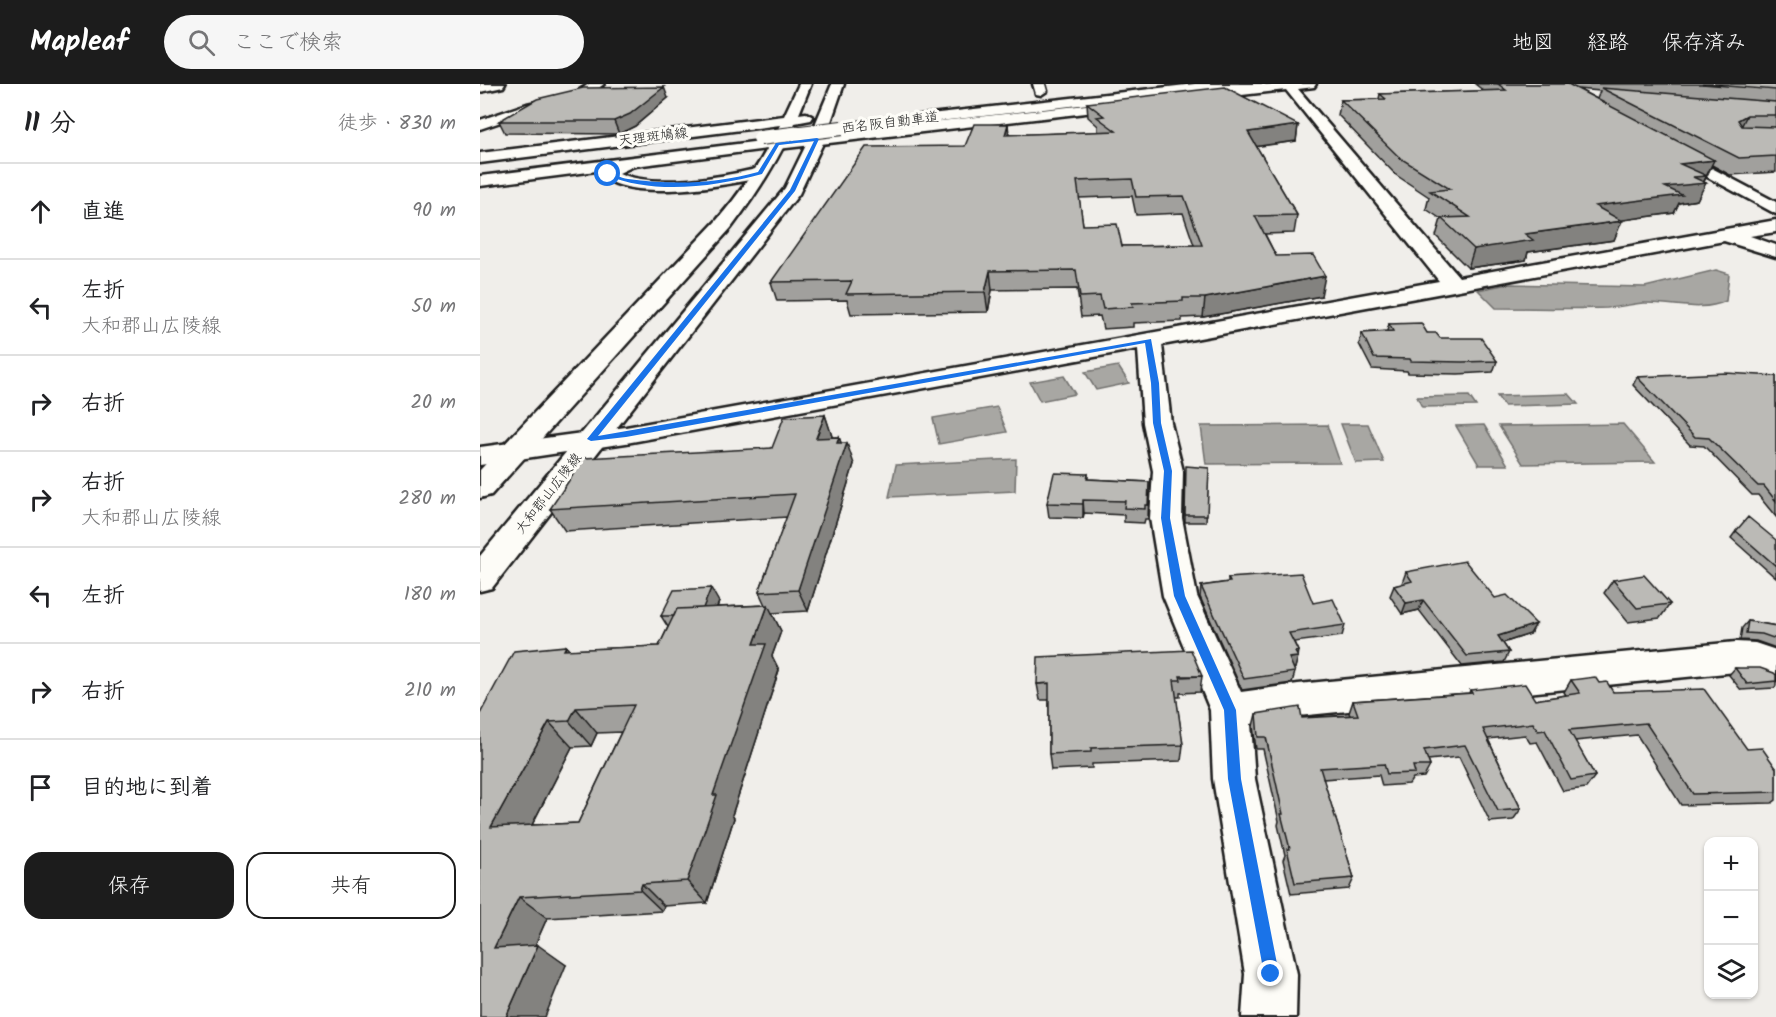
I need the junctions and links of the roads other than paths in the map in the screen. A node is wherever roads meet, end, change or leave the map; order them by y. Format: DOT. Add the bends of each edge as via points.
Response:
graph roads {
  1 [pos="499,84"];
  2 [pos="598,84"];
  3 [pos="805,84"];
  4 [pos="838,84"];
  5 [pos="1107,84"];
  6 [pos="1142,84"];
  7 [pos="1185,84"];
  8 [pos="1229,84"];
  9 [pos="1260,84"];
  10 [pos="1310,84"];
  11 [pos="1288,85"];
  12 [pos="1085,86"];
  13 [pos="480,88"];
  14 [pos="906,107"];
  15 [pos="788,119"];
  16 [pos="836,120"];
  17 [pos="480,125"];
  18 [pos="889,130"];
  19 [pos="766,138"];
  20 [pos="817,139"];
  21 [pos="1658,144"];
  22 [pos="480,158"];
  23 [pos="628,163"];
  24 [pos="480,166"];
  25 [pos="480,173"];
  26 [pos="760,173"];
  27 [pos="480,182"];
  28 [pos="1751,195"];
  29 [pos="1776,195"];
  30 [pos="1774,223"];
  31 [pos="1726,235"];
  32 [pos="1776,252"];
  33 [pos="1453,284"];
  34 [pos="1149,340"];
  35 [pos="591,439"];
  36 [pos="515,451"];
  37 [pos="480,456"];
  38 [pos="480,488"];
  39 [pos="480,579"];
  40 [pos="1776,665"];
  41 [pos="1230,710"];
  42 [pos="1269,1017"];
  1 -- 13 [label="main road"];
  2 -- 17 [label="main road" via="577,97"];
  3 -- 15 [label="main road"];
  4 -- 16 [label="main road, 大和郡山広陵線"];
  5 -- 12 [label="main road"];
  6 -- 14 [label="main road"];
  7 -- 16 [label="main road, 西名阪自動車道"];
  8 -- 16 [label="main road, 西名阪自動車道"];
  9 -- 18 [label="main road"];
  10 -- 11 [label="main road"];
  11 -- 18 [label="main road"];
  11 -- 33 [label="main road"];
  15 -- 16 [label="main road, 天理斑鳩線"];
  15 -- 19 [label="main road"];
  15 -- 22 [label="main road, 天理斑鳩線"];
  16 -- 19 [label="main road, 西名阪自動車道, bridge"];
  16 -- 20 [label="main road, 大和郡山広陵線"];
  18 -- 20 [label="main road"];
  19 -- 20 [label="main road"];
  19 -- 23 [label="main road"];
  19 -- 24 [label="main road, 西名阪自動車道" via="666,143"];
  19 -- 25 [label="main road, 西名阪自動車道"];
  19 -- 26 [label="main road"];
  20 -- 35 [label="main road, 大和郡山広陵線" via="793,190"];
  21 -- 28 [label="main road"];
  23 -- 26 [label="main road" via="608,174 630,181 674,185 714,183"];
  23 -- 27 [label="main road"];
  26 -- 36 [label="main road" via="724,224"];
  28 -- 29 [label="main road"];
  28 -- 30 [label="main road"];
  30 -- 31 [label="main road"];
  31 -- 32 [label="main road"];
  31 -- 33 [label="main road"];
  33 -- 34 [label="main road"];
  34 -- 35 [label="main road"];
  34 -- 41 [label="main road" via="1157,423 1168,471 1166,518 1180,596"];
  35 -- 36 [label="main road"];
  35 -- 39 [label="main road, 大和郡山広陵線"];
  36 -- 37 [label="main road"];
  36 -- 38 [label="main road"];
  40 -- 41 [label="main road" via="1736,657"];
  41 -- 42 [label="main road" via="1234,779 1271,974"];
}
